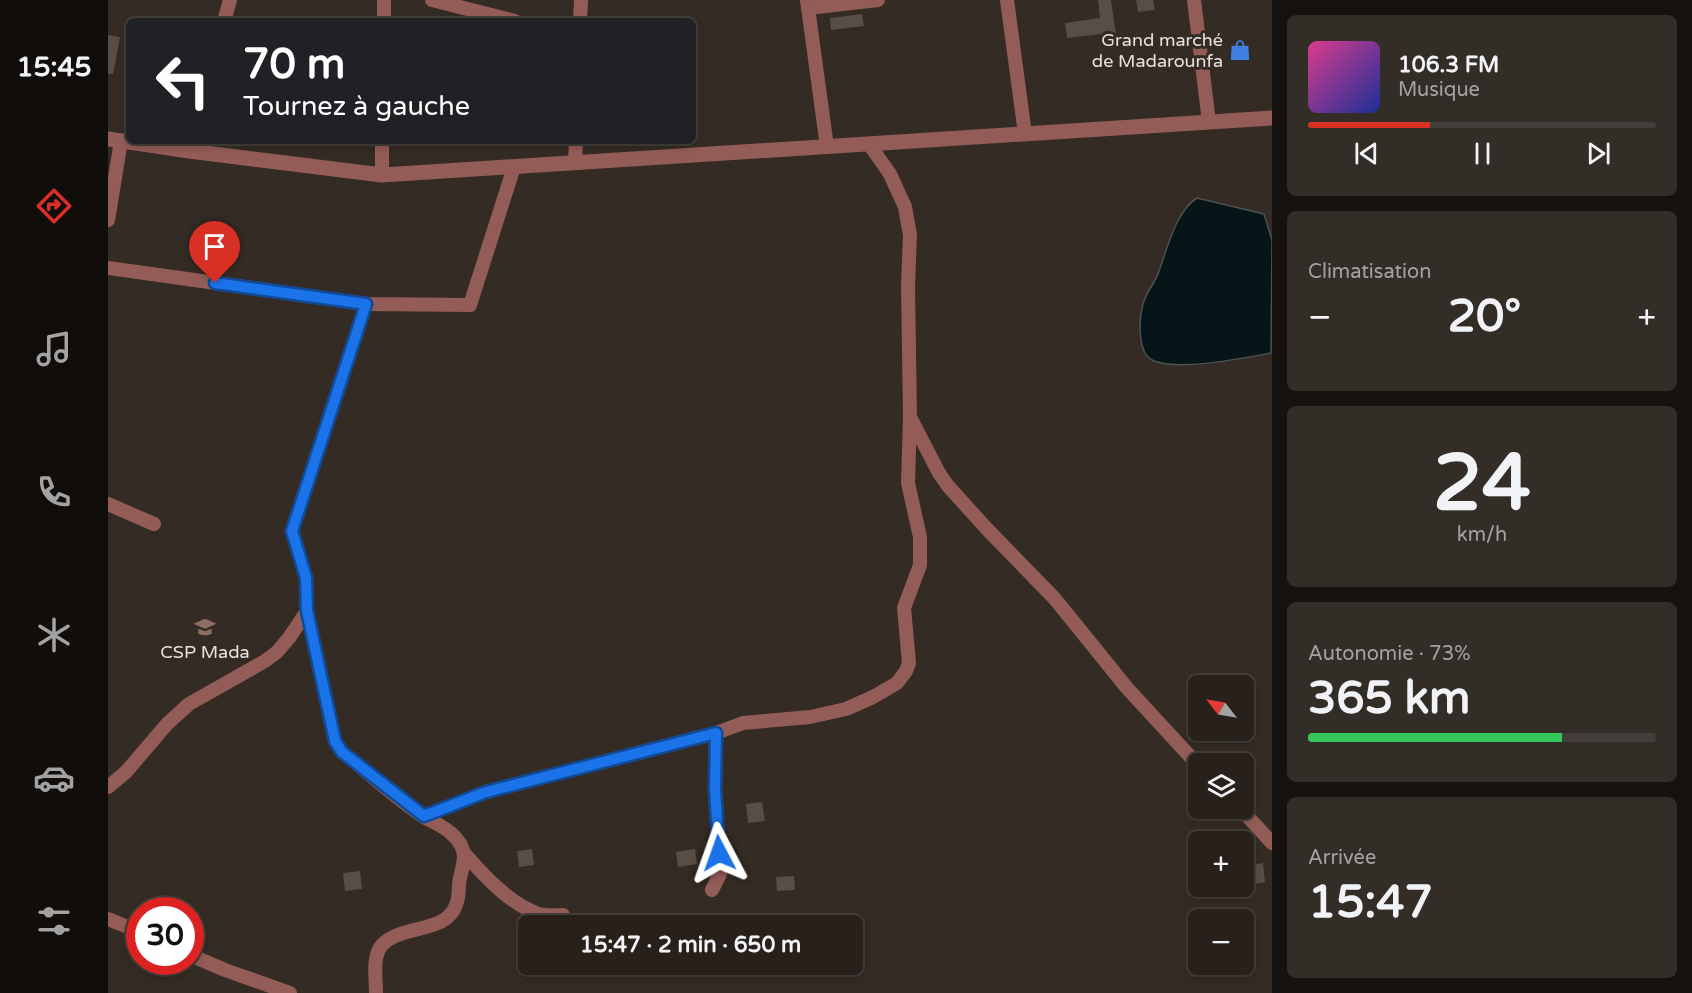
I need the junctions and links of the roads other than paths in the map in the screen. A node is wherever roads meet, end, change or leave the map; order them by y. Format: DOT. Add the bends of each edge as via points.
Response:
graph roads {
  1 [pos="230,0"];
  2 [pos="384,0"];
  3 [pos="432,0"];
  4 [pos="581,0"];
  5 [pos="878,0"];
  6 [pos="1007,0"];
  7 [pos="1194,0"];
  8 [pos="808,4"];
  9 [pos="225,18"];
  10 [pos="384,18"];
  11 [pos="503,18"];
  12 [pos="580,18"];
  13 [pos="1272,118"];
  14 [pos="1209,122"];
  15 [pos="1025,134"];
  16 [pos="115,140"];
  17 [pos="165,144"];
  18 [pos="382,144"];
  19 [pos="576,144"];
  20 [pos="869,144"];
  21 [pos="190,146"];
  22 [pos="826,147"];
  23 [pos="575,163"];
  24 [pos="514,167"];
  25 [pos="382,175"];
  26 [pos="108,220"];
  27 [pos="108,268"];
  28 [pos="366,304"];
  29 [pos="910,417"];
  30 [pos="108,504"];
  31 [pos="154,524"];
  32 [pos="307,611"];
  33 [pos="716,733"];
  34 [pos="1188,754"];
  35 [pos="108,787"];
  36 [pos="424,816"];
  37 [pos="1250,819"];
  38 [pos="1272,843"];
  39 [pos="465,854"];
  40 [pos="712,890"];
  41 [pos="563,915"];
  42 [pos="108,919"];
  43 [pos="126,926"];
  44 [pos="204,961"];
  45 [pos="290,993"];
  46 [pos="376,993"];
  1 -- 9 [label="street"];
  2 -- 10 [label="street"];
  3 -- 11 [label="street"];
  4 -- 12 [label="street"];
  5 -- 8 [label="street"];
  6 -- 15 [label="street"];
  7 -- 14 [label="street"];
  8 -- 22 [label="street"];
  13 -- 14 [label="street"];
  14 -- 15 [label="street"];
  15 -- 20 [label="street"];
  16 -- 26 [label="street"];
  17 -- 21 [label="street"];
  18 -- 25 [label="street"];
  19 -- 23 [label="street"];
  20 -- 22 [label="street"];
  20 -- 29 [label="street" via="890,174 905,207 910,235"];
  21 -- 25 [label="street"];
  22 -- 23 [label="street"];
  23 -- 24 [label="street"];
  24 -- 25 [label="street"];
  24 -- 28 [label="street" via="470,305"];
  27 -- 28 [label="street"];
  28 -- 32 [label="street" via="292,531 306,578"];
  29 -- 33 [label="street" via="908,483 920,537 920,565 904,608 909,663 903,676 873,697 846,709 810,717 743,723"];
  29 -- 34 [label="street" via="948,486 1055,599 1127,688"];
  30 -- 31 [label="street"];
  32 -- 35 [label="street" via="277,652 189,704"];
  32 -- 36 [label="street" via="335,741 342,752"];
  33 -- 36 [label="street" via="486,792"];
  33 -- 40 [label="street" via="720,874"];
  36 -- 39 [label="street" via="454,836"];
  37 -- 38 [label="street"];
  39 -- 41 [label="street" via="515,901 537,914"];
  39 -- 46 [label="street" via="456,907 451,914 441,922 399,934 377,952"];
  42 -- 43 [label="street"];
  44 -- 45 [label="street"];
}
